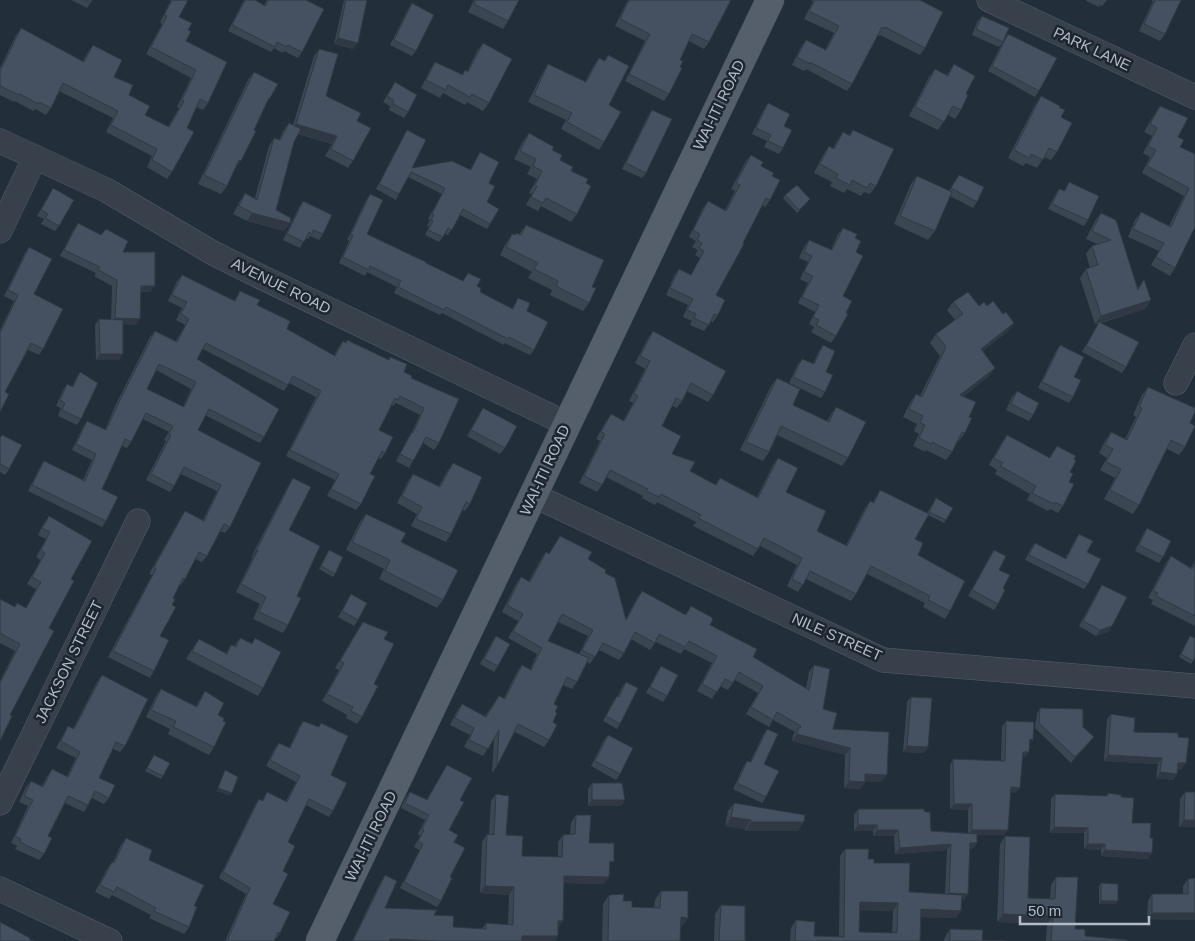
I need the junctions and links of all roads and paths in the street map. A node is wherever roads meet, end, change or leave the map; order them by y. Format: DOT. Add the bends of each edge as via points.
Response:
graph roads {
  1 [pos="770,0"];
  2 [pos="989,0"];
  3 [pos="1195,97"];
  4 [pos="0,141"];
  5 [pos="35,157"];
  6 [pos="0,231"];
  7 [pos="1195,345"];
  8 [pos="1176,383"];
  9 [pos="567,424"];
  10 [pos="534,495"];
  11 [pos="138,521"];
  12 [pos="1195,686"];
  13 [pos="0,803"];
  14 [pos="0,889"];
  15 [pos="110,941"];
  16 [pos="320,941"];
  1 -- 9 [label="main road, WAI-ITI ROAD"];
  2 -- 3 [label="street, PARK LANE"];
  4 -- 5 [label="street, AVENUE ROAD"];
  5 -- 6 [label="street"];
  5 -- 9 [label="street, AVENUE ROAD" via="106,190 213,253"];
  7 -- 8 [label="street"];
  9 -- 10 [label="main road, WAI-ITI ROAD"];
  10 -- 12 [label="street, NILE STREET" via="883,660"];
  10 -- 16 [label="main road, WAI-ITI ROAD"];
  11 -- 13 [label="street, JACKSON STREET"];
  14 -- 15 [label="street"];
}
